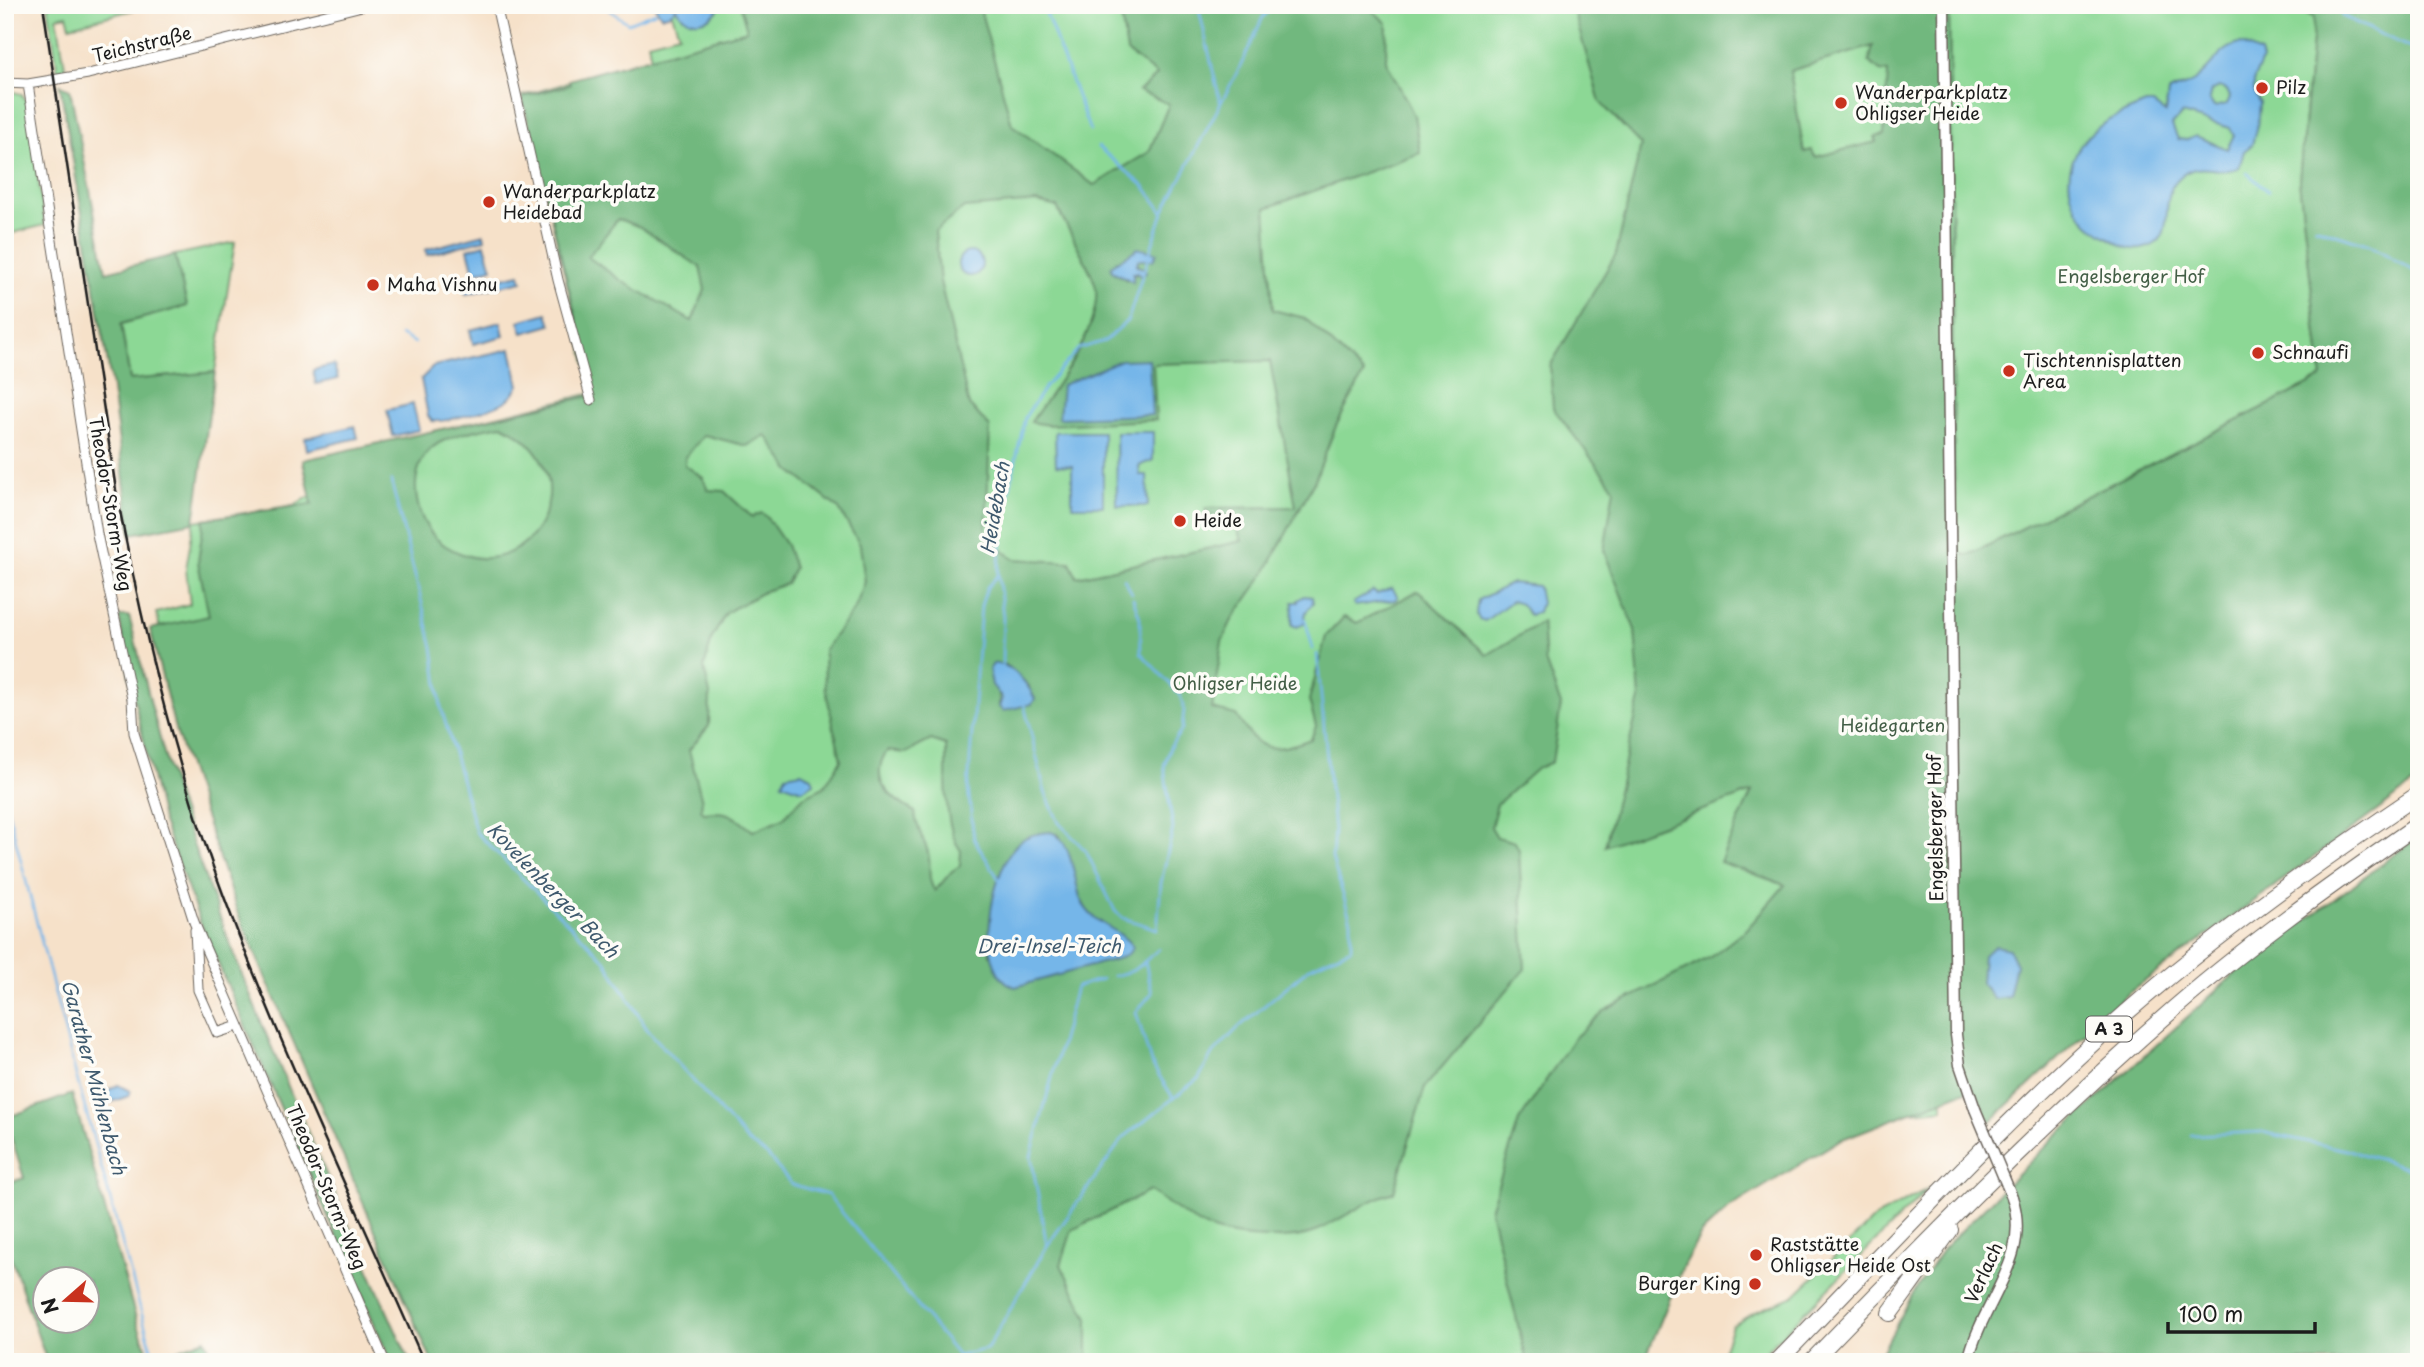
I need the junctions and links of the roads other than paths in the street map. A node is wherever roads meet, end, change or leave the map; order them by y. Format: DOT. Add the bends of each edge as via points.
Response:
graph roads {
  1 [pos="366,5"];
  2 [pos="496,5"];
  3 [pos="1944,5"];
  4 [pos="5,83"];
  5 [pos="28,84"];
  6 [pos="591,401"];
  7 [pos="2419,794"];
  8 [pos="2419,824"];
  9 [pos="194,922"];
  10 [pos="238,1026"];
  11 [pos="2010,1121"];
  12 [pos="1956,1161"];
  13 [pos="1986,1181"];
  14 [pos="2012,1197"];
  15 [pos="1890,1313"];
  16 [pos="385,1362"];
  17 [pos="1777,1362"];
  18 [pos="1811,1362"];
  19 [pos="1968,1362"];
  1 -- 5 [label="street, Teichstraße" via="88,74"];
  2 -- 6 [label="street" via="552,256"];
  3 -- 14 [label="street, Engelsberger Hof, bridge" via="1956,1023 1960,1065"];
  4 -- 5 [label="street, Teichstraße"];
  5 -- 9 [label="street, Theodor-Storm-Weg" via="97,534 132,699 134,733"];
  7 -- 11 [label="highway, A 3" via="2324,858 2213,943 2127,1013"];
  8 -- 13 [label="highway, A 3" via="2340,878 2163,1018"];
  9 -- 10 [label="street, Theodor-Storm-Weg"];
  9 -- 10 [label="street, Theodor-Storm-Weg" via="201,995 217,1033"];
  10 -- 16 [label="street, Theodor-Storm-Weg"];
  11 -- 12 [label="highway"];
  11 -- 17 [label="highway, A 3"];
  13 -- 15 [label="highway"];
  13 -- 18 [label="highway, A 3"];
  14 -- 19 [label="street, Verlach" via="2018,1238"];
}
